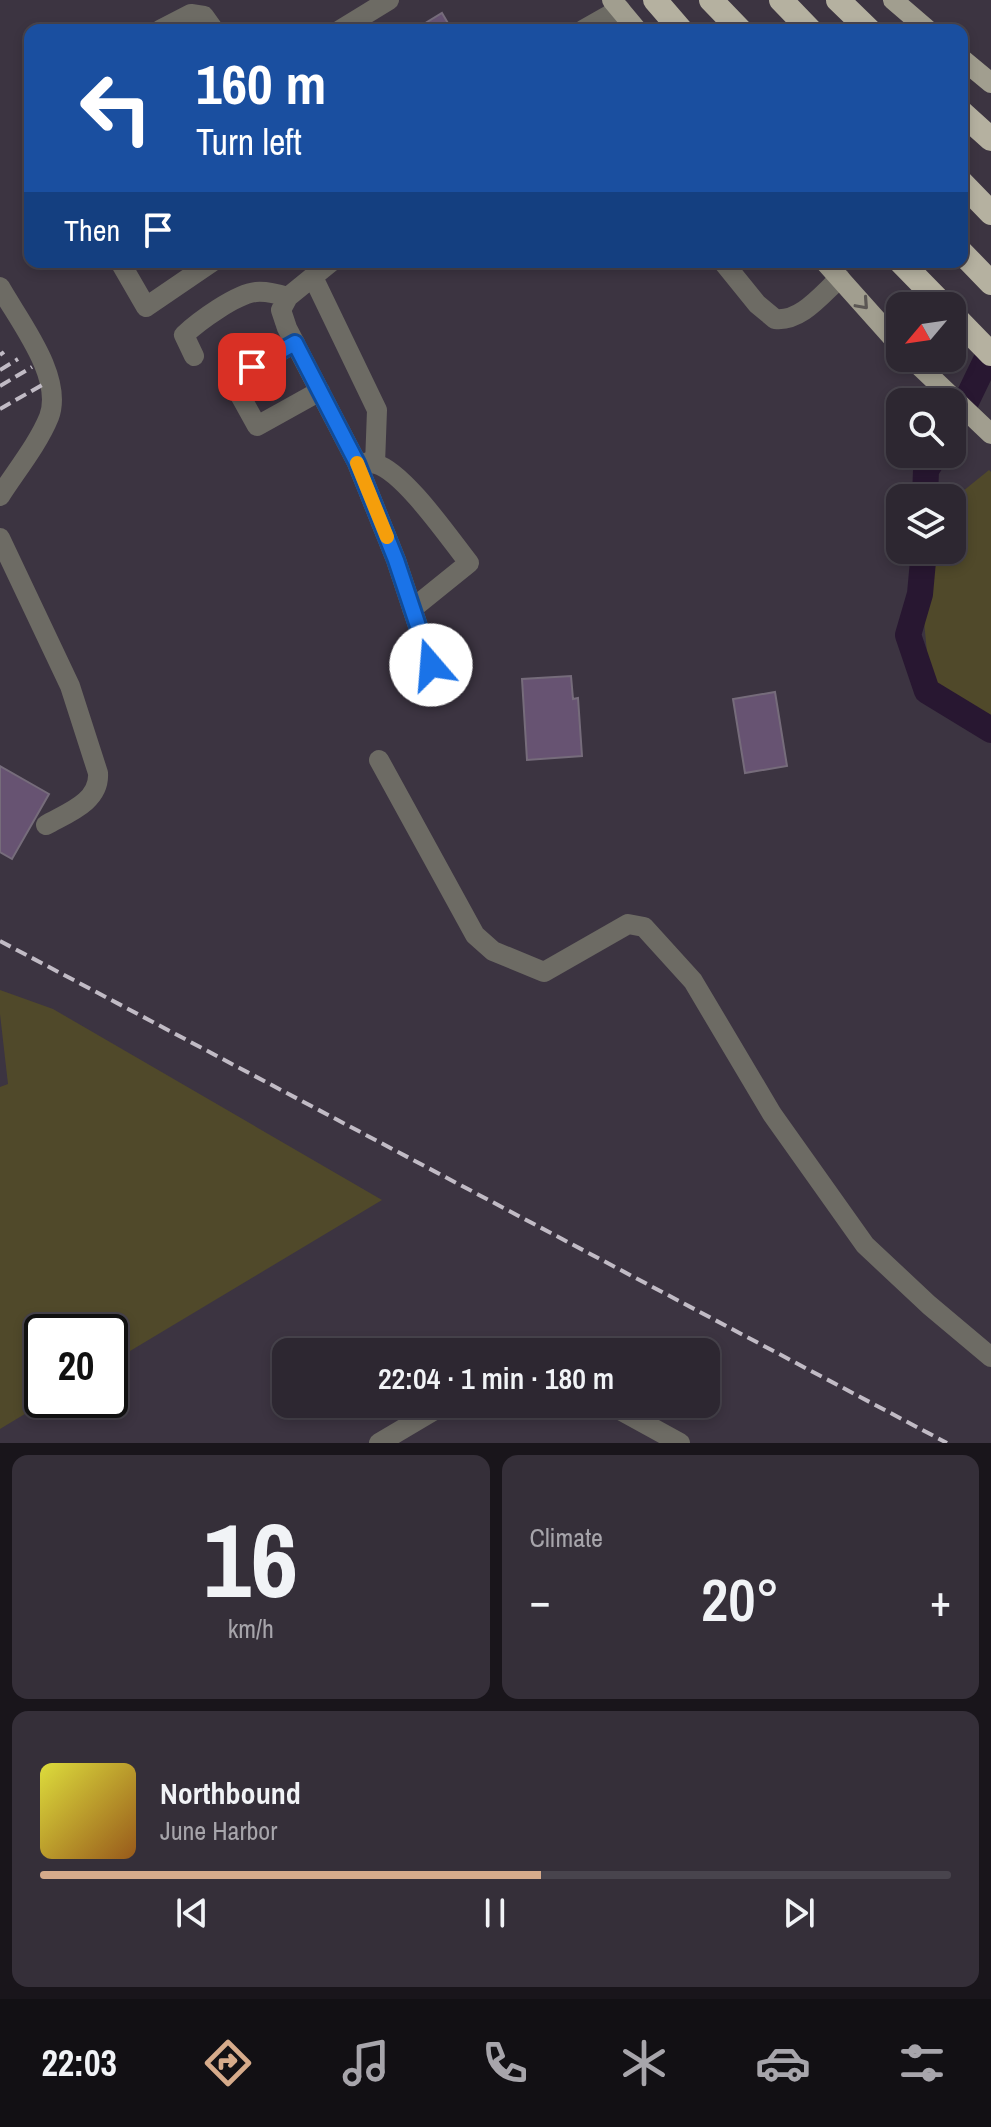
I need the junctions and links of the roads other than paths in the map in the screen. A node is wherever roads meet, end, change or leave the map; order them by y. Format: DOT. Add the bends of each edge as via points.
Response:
graph roads {
  1 [pos="389,0"];
  2 [pos="655,0"];
  3 [pos="711,0"];
  4 [pos="781,0"];
  5 [pos="838,0"];
  6 [pos="897,1"];
  7 [pos="616,4"];
  8 [pos="172,24"];
  9 [pos="210,24"];
  10 [pos="350,24"];
  11 [pos="591,24"];
  12 [pos="632,24"];
  13 [pos="676,24"];
  14 [pos="734,24"];
  15 [pos="804,24"];
  16 [pos="863,24"];
  17 [pos="922,24"];
  18 [pos="968,64"];
  19 [pos="991,83"];
  20 [pos="968,117"];
  21 [pos="991,136"];
  22 [pos="968,189"];
  23 [pos="986,207"];
  24 [pos="968,259"];
  25 [pos="123,268"];
  26 [pos="203,268"];
  27 [pos="324,268"];
  28 [pos="728,268"];
  29 [pos="831,268"];
  30 [pos="907,268"];
  31 [pos="313,277"];
  32 [pos="840,278"];
  33 [pos="991,283"];
  34 [pos="0,287"];
  35 [pos="930,292"];
  36 [pos="288,297"];
  37 [pos="966,328"];
  38 [pos="886,330"];
  39 [pos="295,343"];
  40 [pos="991,352"];
  41 [pos="194,356"];
  42 [pos="923,372"];
  43 [pos="320,391"];
  44 [pos="991,434"];
  45 [pos="366,463"];
  46 [pos="0,496"];
  47 [pos="0,538"];
  48 [pos="412,609"];
  49 [pos="431,665"];
  50 [pos="379,760"];
  51 [pos="46,825"];
  52 [pos="991,1357"];
  53 [pos="421,1418"];
  54 [pos="633,1418"];
  55 [pos="672,1441"];
  56 [pos="379,1443"];
  1 -- 10 [label="street"];
  2 -- 13 [label="highway"];
  3 -- 14 [label="highway"];
  4 -- 15 [label="highway"];
  5 -- 16 [label="highway"];
  6 -- 17 [label="main road"];
  7 -- 11 [label="street"];
  7 -- 12 [label="main road"];
  8 -- 9 [label="street" via="191,14 204,16"];
  18 -- 19 [label="main road"];
  20 -- 21 [label="highway"];
  22 -- 23 [label="highway"];
  24 -- 33 [label="highway"];
  25 -- 26 [label="street" via="146,307"];
  27 -- 31 [label="street"];
  28 -- 32 [label="street" via="775,319 801,312"];
  29 -- 32 [label="main road"];
  30 -- 35 [label="highway"];
  31 -- 36 [label="street"];
  31 -- 45 [label="street" via="377,410"];
  32 -- 38 [label="main road, one-way"];
  34 -- 46 [label="street" via="46,367 53,397 47,421"];
  36 -- 39 [label="street" via="281,310"];
  36 -- 41 [label="street" via="252,292 224,306 184,335"];
  37 -- 40 [label="highway"];
  39 -- 43 [label="street"];
  39 -- 43 [label="street" via="231,379 257,426"];
  42 -- 44 [label="main road"];
  43 -- 45 [label="street"];
  45 -- 48 [label="street"];
  45 -- 48 [label="street" via="393,473 469,563"];
  47 -- 51 [label="street" via="70,686 98,773 91,797"];
  48 -- 49 [label="street"];
  50 -- 52 [label="street" via="475,935 493,951 544,972 628,924 644,927 693,981 772,1114 865,1245"];
  53 -- 56 [label="street"];
  54 -- 55 [label="street"];
}
